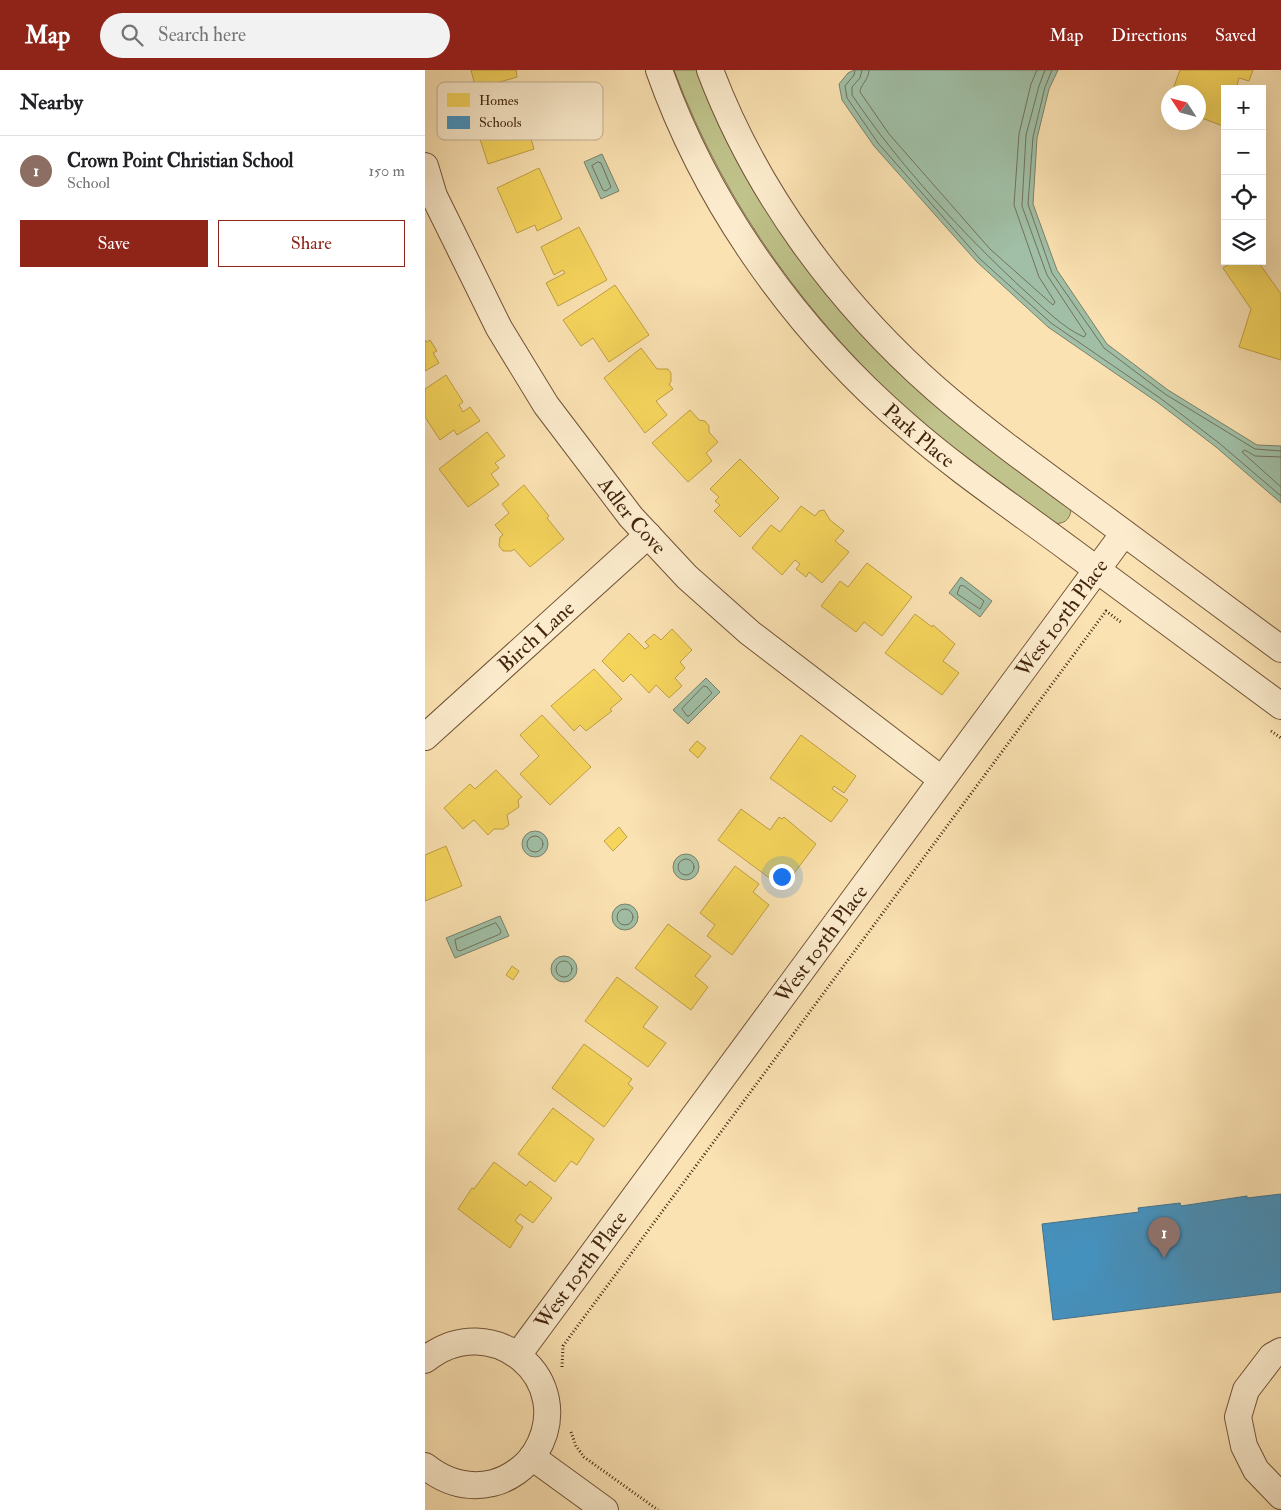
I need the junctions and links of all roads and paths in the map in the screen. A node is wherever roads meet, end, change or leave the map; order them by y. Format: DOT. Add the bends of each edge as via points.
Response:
graph roads {
  1 [pos="659,70"];
  2 [pos="710,70"];
  3 [pos="425,166"];
  4 [pos="1124,533"];
  5 [pos="648,535"];
  6 [pos="1097,570"];
  7 [pos="1130,629"];
  8 [pos="1281,649"];
  9 [pos="1281,706"];
  10 [pos="1265,727"];
  11 [pos="425,737"];
  12 [pos="1281,738"];
  13 [pos="941,779"];
  14 [pos="1281,1351"];
  15 [pos="518,1355"];
  16 [pos="425,1360"];
  17 [pos="563,1370"];
  18 [pos="571,1424"];
  19 [pos="532,1457"];
  20 [pos="427,1473"];
  21 [pos="1281,1496"];
  22 [pos="605,1510"];
  23 [pos="658,1510"];
  1 -- 6 [label="street, Park Place" via="700,163 732,220 774,283 827,348 881,403 933,448"];
  2 -- 4 [label="street" via="742,141 772,195 813,255 862,316 913,368 962,411"];
  3 -- 5 [label="street, Adler Cove" via="434,196 515,354 548,408"];
  4 -- 6 [label="street, West 105th Place"];
  4 -- 8 [label="street"];
  5 -- 11 [label="street, Birch Lane"];
  5 -- 13 [label="street, Adler Cove" via="707,596 749,633"];
  6 -- 9 [label="street, Park Place"];
  6 -- 13 [label="street, West 105th Place"];
  7 -- 17 [label="path" via="1106,611 563,1346"];
  10 -- 12 [label="path"];
  13 -- 15 [label="street, West 105th Place"];
  14 -- 21 [label="street" via="1272,1356 1246,1390 1239,1417 1245,1446 1256,1470"];
  15 -- 16 [label="street" via="498,1344 476,1340 443,1348"];
  15 -- 19 [label="street" via="537,1376 546,1402 546,1425"];
  18 -- 23 [label="path" via="576,1446 584,1457"];
  19 -- 20 [label="street" via="516,1472 485,1485 451,1482"];
  19 -- 22 [label="street"];
}
